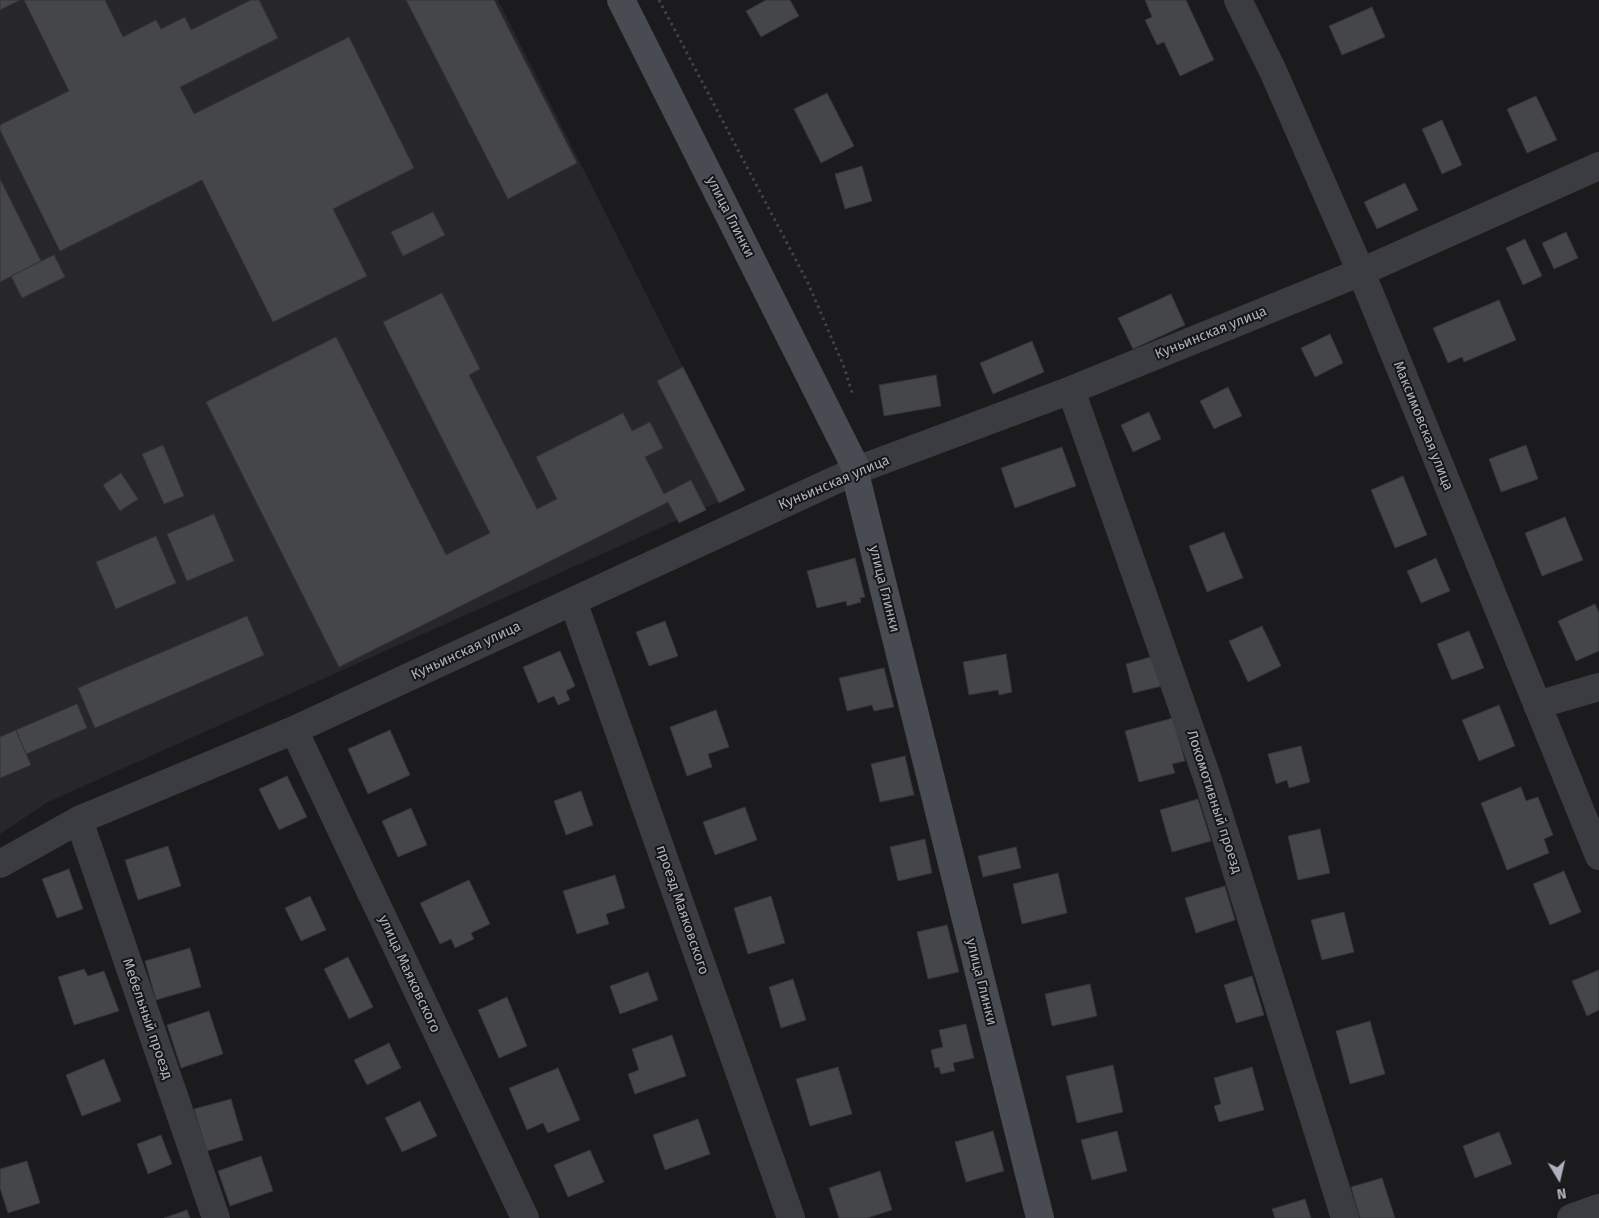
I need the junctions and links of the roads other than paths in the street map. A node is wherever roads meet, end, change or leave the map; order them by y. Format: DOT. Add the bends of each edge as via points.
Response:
graph roads {
  1 [pos="621,0"];
  2 [pos="1238,0"];
  3 [pos="1599,166"];
  4 [pos="1361,272"];
  5 [pos="1071,390"];
  6 [pos="857,470"];
  7 [pos="573,601"];
  8 [pos="1599,687"];
  9 [pos="1537,705"];
  10 [pos="294,730"];
  11 [pos="79,820"];
  12 [pos="1599,856"];
  13 [pos="0,864"];
  14 [pos="1599,1208"];
  15 [pos="216,1218"];
  16 [pos="525,1218"];
  17 [pos="791,1218"];
  18 [pos="1040,1218"];
  19 [pos="1345,1218"];
  20 [pos="1571,1218"];
  1 -- 6 [label="street, улица Глинки"];
  2 -- 4 [label="street, Максимовская улица" via="1273,71"];
  3 -- 4 [label="street, Куньинская улица"];
  4 -- 5 [label="street, Куньинская улица"];
  4 -- 9 [label="street, Максимовская улица"];
  5 -- 6 [label="street, Куньинская улица"];
  5 -- 19 [label="street, Локомотивный проезд" via="1208,780"];
  6 -- 7 [label="street, Куньинская улица"];
  6 -- 18 [label="street, улица Глинки" via="856,477"];
  7 -- 10 [label="street, Куньинская улица"];
  7 -- 17 [label="street, проезд Маяковского"];
  8 -- 9 [label="street"];
  9 -- 12 [label="street, Максимовская улица"];
  10 -- 11 [label="street, Куньинская улица"];
  10 -- 16 [label="street, улица Маяковского"];
  11 -- 13 [label="street, Куньинская улица"];
  11 -- 15 [label="street, Мебельный проезд"];
  14 -- 20 [label="street"];
}
